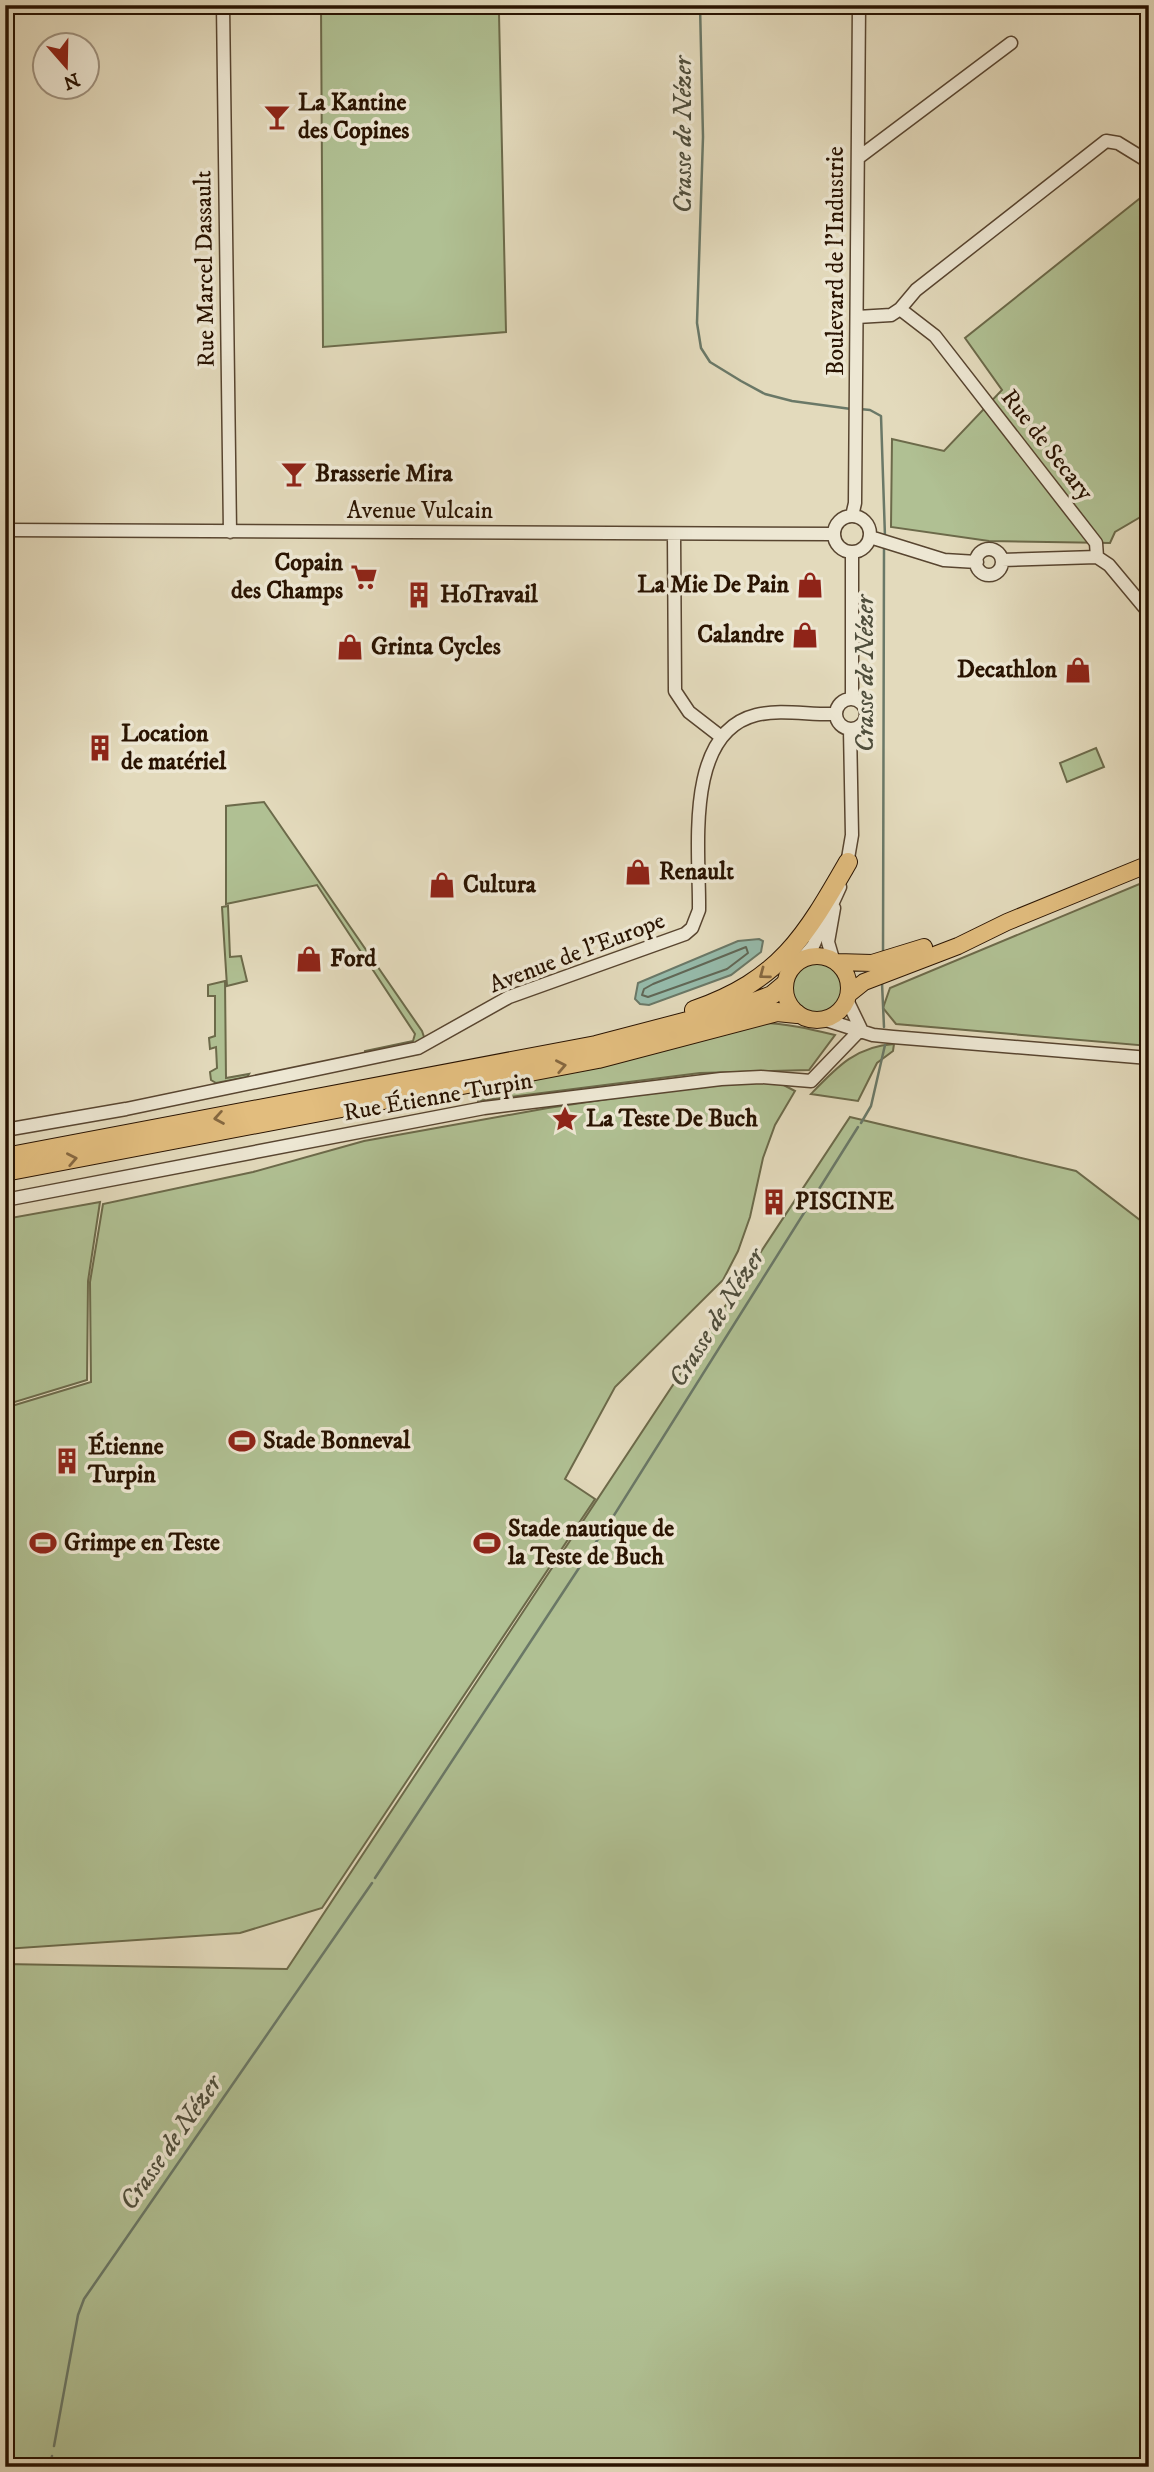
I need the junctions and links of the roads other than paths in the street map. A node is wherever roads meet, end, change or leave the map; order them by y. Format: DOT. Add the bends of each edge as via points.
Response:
graph roads {
  1 [pos="223,5"];
  2 [pos="859,5"];
  3 [pos="1011,43"];
  4 [pos="858,158"];
  5 [pos="1149,162"];
  6 [pos="901,309"];
  7 [pos="857,317"];
  8 [pos="852,516"];
  9 [pos="5,530"];
  10 [pos="230,532"];
  11 [pos="674,534"];
  12 [pos="834,534"];
  13 [pos="880,541"];
  14 [pos="852,552"];
  15 [pos="1097,557"];
  16 [pos="1149,613"];
  17 [pos="852,698"];
  18 [pos="836,714"];
  19 [pos="850,729"];
  20 [pos="720,736"];
  21 [pos="848,862"];
  22 [pos="1149,864"];
  23 [pos="834,903"];
  24 [pos="1007,922"];
  25 [pos="801,960"];
  26 [pos="835,961"];
  27 [pos="784,985"];
  28 [pos="848,997"];
  29 [pos="797,1014"];
  30 [pos="826,1020"];
  31 [pos="861,1029"];
  32 [pos="1149,1058"];
  33 [pos="471,1069"];
  34 [pos="5,1130"];
  35 [pos="5,1157"];
  36 [pos="5,1172"];
  37 [pos="5,1200"];
  1 -- 10 [label="street, Rue Marcel Dassault"];
  2 -- 4 [label="street, Boulevard de l'Industrie"];
  3 -- 4 [label="street"];
  4 -- 7 [label="street, Boulevard de l'Industrie"];
  5 -- 6 [label="street" via="1106,141 916,290"];
  6 -- 7 [label="street" via="891,315"];
  6 -- 15 [label="street, Rue de Secary" via="943,346 1096,543"];
  7 -- 8 [label="street, Boulevard de l'Industrie"];
  8 -- 12 [label="street" via="842,519"];
  8 -- 13 [label="street" via="868,525"];
  9 -- 10 [label="street, Avenue Vulcain"];
  10 -- 11 [label="street, Avenue Vulcain"];
  11 -- 12 [label="street, Avenue Vulcain"];
  11 -- 20 [label="street" via="674,691 689,712"];
  12 -- 14 [label="street" via="842,549"];
  13 -- 14 [label="street"];
  13 -- 15 [label="street" via="944,560 977,562 982,551 991,549 1002,560"];
  14 -- 17 [label="street"];
  15 -- 16 [label="street, Rue de Secary"];
  17 -- 18 [label="street" via="839,704"];
  17 -- 19 [label="street" via="865,707 866,718"];
  18 -- 19 [label="street" via="838,723"];
  18 -- 20 [label="street" via="758,715"];
  19 -- 21 [label="street" via="853,802"];
  20 -- 34 [label="street, Avenue de l'Europe" via="700,795 699,910 685,934 509,996 418,1048"];
  21 -- 23 [label="street"];
  21 -- 33 [label="highway, one-way" via="798,944 741,990 639,1027"];
  22 -- 24 [label="main road"];
  23 -- 25 [label="street"];
  23 -- 26 [label="street" via="828,942"];
  24 -- 26 [label="main road" via="879,962"];
  24 -- 28 [label="main road" via="864,982"];
  25 -- 26 [label="main road" via="819,956"];
  25 -- 27 [label="main road"];
  26 -- 28 [label="main road" via="848,977"];
  27 -- 29 [label="main road" via="789,1006"];
  27 -- 33 [label="highway" via="764,998 683,1025"];
  28 -- 30 [label="main road" via="839,1012"];
  28 -- 31 [label="street"];
  29 -- 30 [label="main road"];
  36 -- 29 [label="highway, one-way" via="598,1059 777,1012"];
  30 -- 31 [label="street"];
  31 -- 32 [label="street" via="873,1035"];
  31 -- 37 [label="street, Rue Étienne Turpin" via="811,1081 721,1079 484,1108"];
  33 -- 35 [label="highway, one-way"];
}
